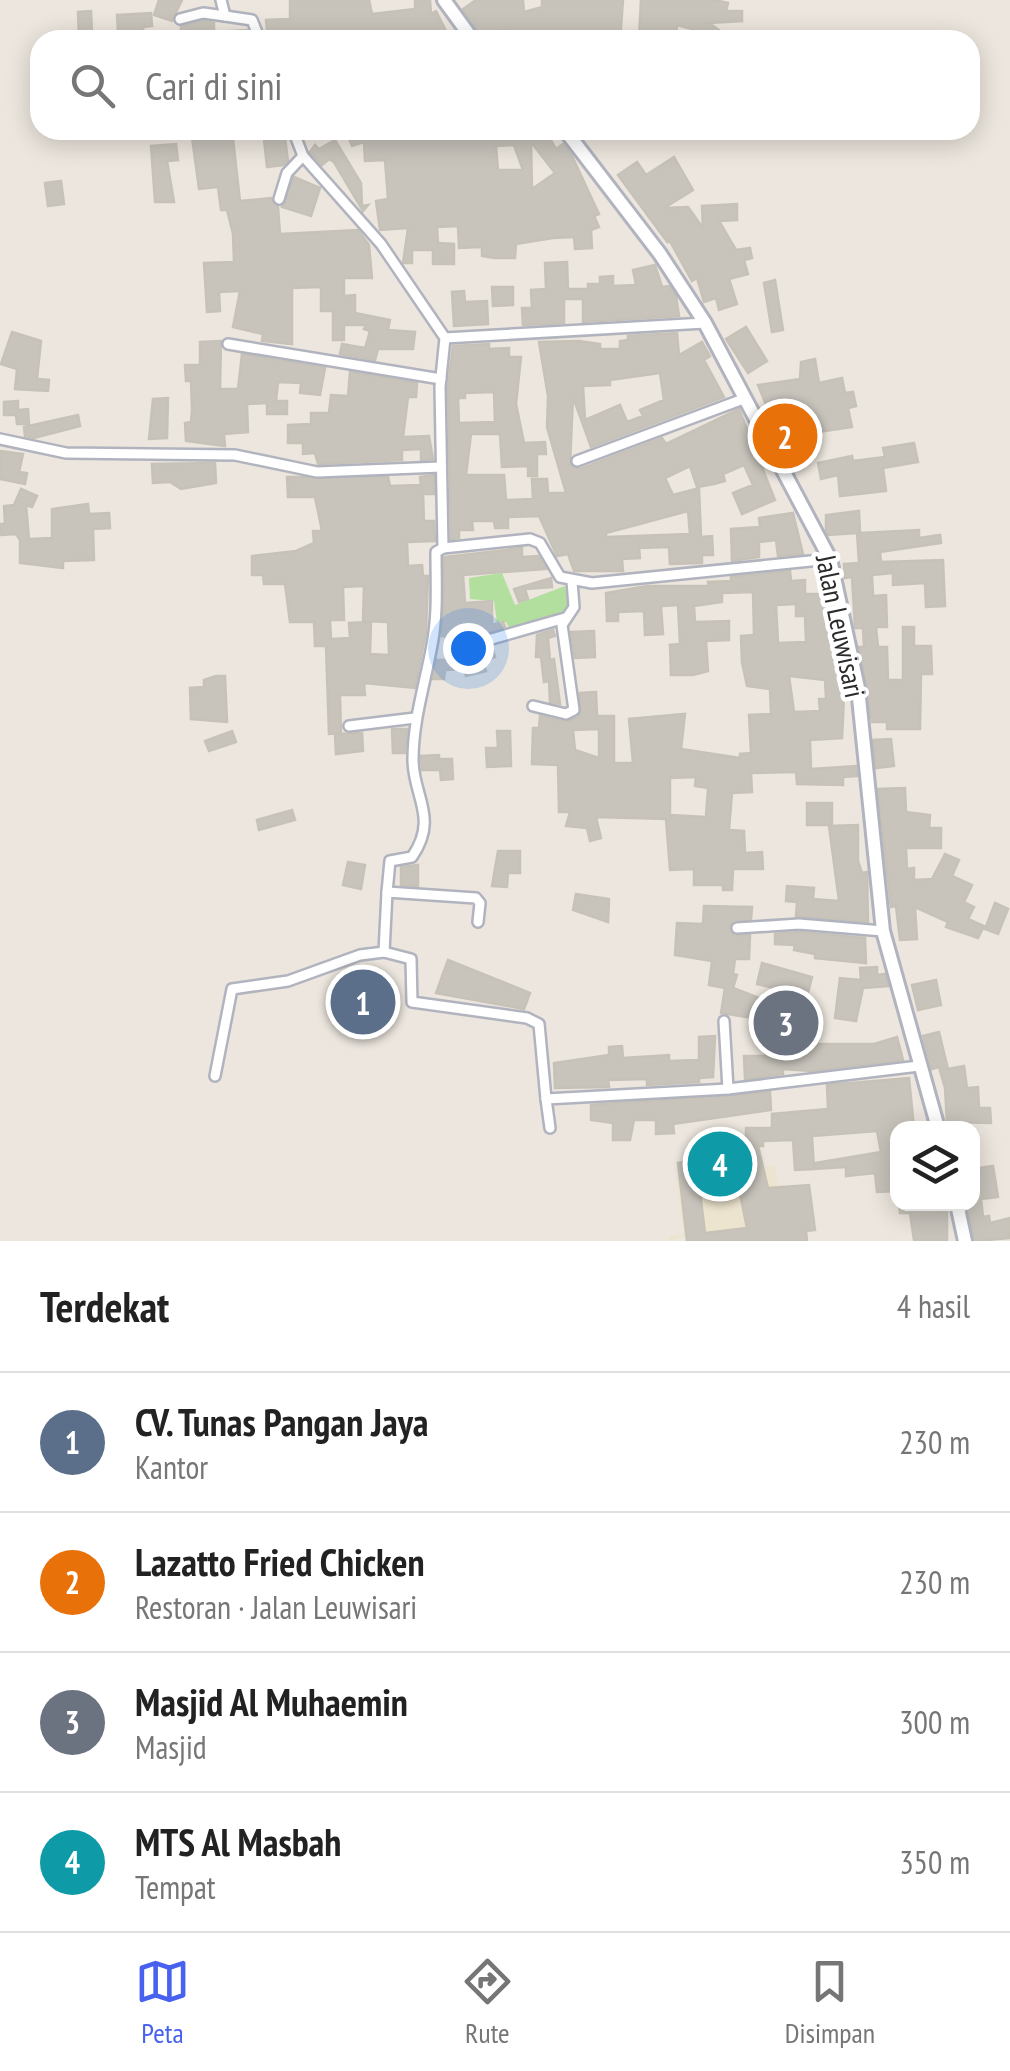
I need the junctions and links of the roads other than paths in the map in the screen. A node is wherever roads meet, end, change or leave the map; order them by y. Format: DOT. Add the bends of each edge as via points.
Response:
graph roads {
  1 [pos="220,0"];
  2 [pos="444,0"];
  3 [pos="224,16"];
  4 [pos="180,18"];
  5 [pos="256,30"];
  6 [pos="466,30"];
  7 [pos="297,140"];
  8 [pos="572,140"];
  9 [pos="303,156"];
  10 [pos="280,199"];
  11 [pos="705,323"];
  12 [pos="445,338"];
  13 [pos="228,344"];
  14 [pos="441,379"];
  15 [pos="746,398"];
  16 [pos="0,440"];
  17 [pos="577,461"];
  18 [pos="441,467"];
  19 [pos="443,548"];
  20 [pos="830,559"];
  21 [pos="572,581"];
  22 [pos="565,618"];
  23 [pos="480,642"];
  24 [pos="534,706"];
  25 [pos="415,718"];
  26 [pos="350,726"];
  27 [pos="387,892"];
  28 [pos="478,922"];
  29 [pos="738,928"];
  30 [pos="884,931"];
  31 [pos="384,952"];
  32 [pos="724,1021"];
  33 [pos="919,1066"];
  34 [pos="215,1076"];
  35 [pos="728,1089"];
  36 [pos="546,1099"];
  37 [pos="936,1121"];
  38 [pos="550,1128"];
  39 [pos="958,1211"];
  40 [pos="965,1241"];
  1 -- 3 [label="street"];
  2 -- 6 [label="main road"];
  3 -- 4 [label="street"];
  3 -- 5 [label="street" via="252,20"];
  7 -- 9 [label="street"];
  8 -- 11 [label="main road, Jalan Leuwisari"];
  9 -- 10 [label="street" via="287,173"];
  9 -- 12 [label="street" via="381,244"];
  11 -- 12 [label="street"];
  11 -- 15 [label="main road, Jalan Leuwisari"];
  12 -- 14 [label="street"];
  13 -- 14 [label="street"];
  14 -- 18 [label="street"];
  15 -- 17 [label="street"];
  15 -- 20 [label="main road, Jalan Leuwisari"];
  16 -- 18 [label="street" via="66,453 234,455 317,472"];
  18 -- 19 [label="street"];
  19 -- 21 [label="street" via="530,540 540,543 560,577"];
  19 -- 25 [label="street" via="436,552 436,614"];
  20 -- 21 [label="street"];
  20 -- 30 [label="main road, Jalan Leuwisari" via="858,688"];
  21 -- 22 [label="street" via="574,607"];
  22 -- 23 [label="street"];
  22 -- 24 [label="street" via="574,710"];
  25 -- 26 [label="street"];
  25 -- 27 [label="street" via="422,839 412,856 390,861"];
  27 -- 28 [label="street" via="476,898"];
  27 -- 31 [label="street"];
  29 -- 30 [label="street" via="799,924"];
  30 -- 33 [label="main road, Jalan Leuwisari"];
  31 -- 34 [label="street" via="288,981 232,989"];
  31 -- 36 [label="street" via="411,959 412,1002 539,1024"];
  32 -- 35 [label="street"];
  33 -- 35 [label="street"];
  33 -- 37 [label="main road, Jalan Leuwisari"];
  35 -- 36 [label="street"];
  36 -- 38 [label="street"];
  39 -- 40 [label="main road"];
}
